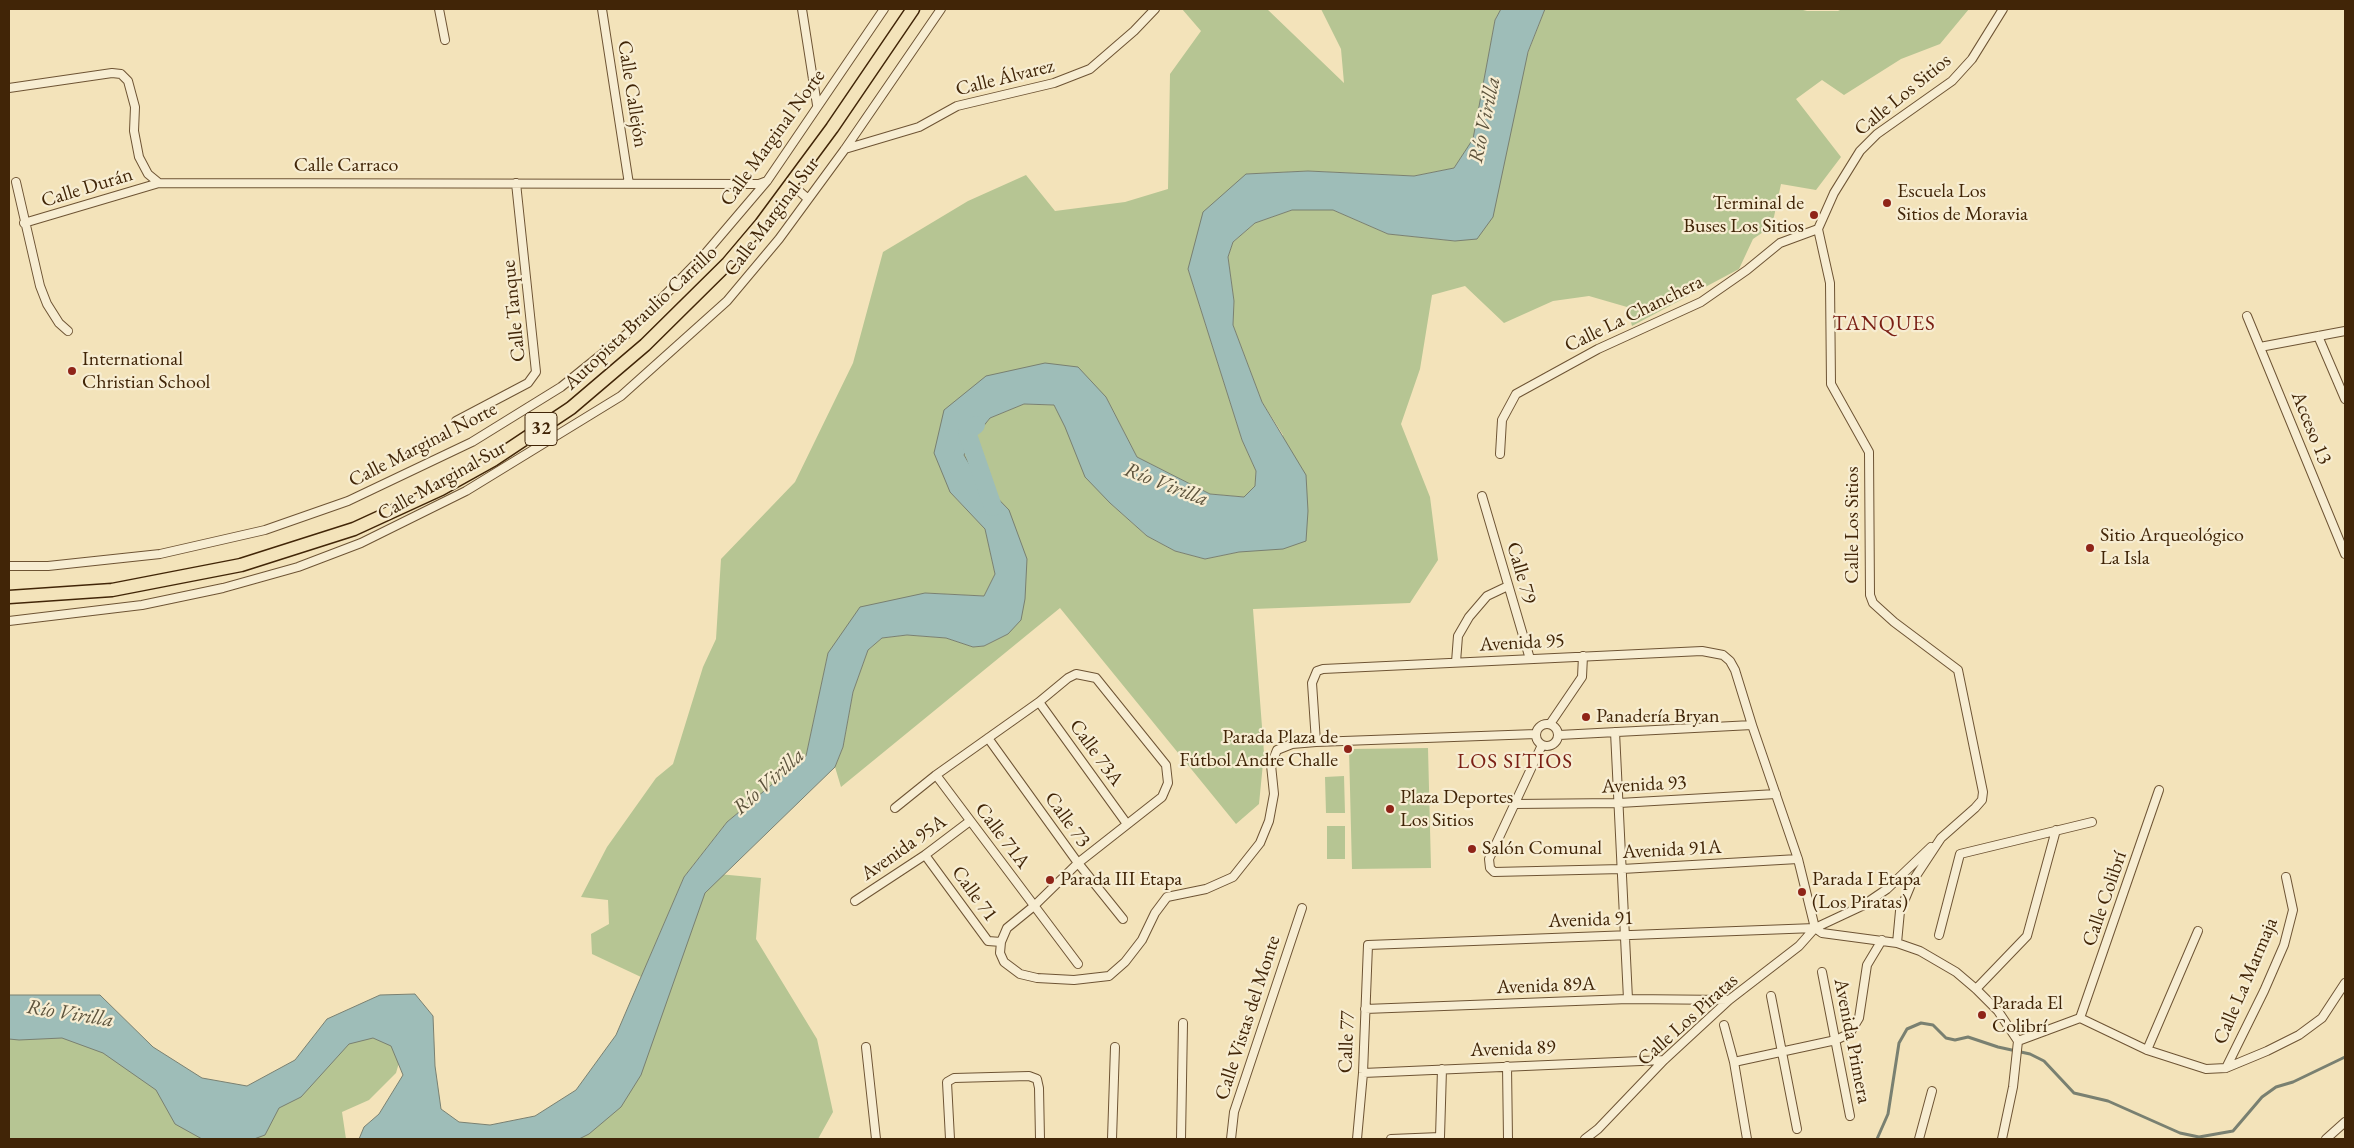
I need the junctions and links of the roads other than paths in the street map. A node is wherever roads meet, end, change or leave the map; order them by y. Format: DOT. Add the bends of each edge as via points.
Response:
graph roads {
  1 [pos="439,9"];
  2 [pos="602,9"];
  3 [pos="802,9"];
  4 [pos="884,9"];
  5 [pos="913,9"];
  6 [pos="941,9"];
  7 [pos="1155,9"];
  8 [pos="2003,9"];
  9 [pos="445,40"];
  10 [pos="9,88"];
  11 [pos="817,105"];
  12 [pos="845,149"];
  13 [pos="767,181"];
  14 [pos="16,182"];
  15 [pos="159,183"];
  16 [pos="516,183"];
  17 [pos="629,184"];
  18 [pos="791,184"];
  19 [pos="807,198"];
  20 [pos="24,223"];
  21 [pos="1818,229"];
  22 [pos="2247,316"];
  23 [pos="68,331"];
  24 [pos="2345,331"];
  25 [pos="2318,336"];
  26 [pos="2260,347"];
  27 [pos="2343,388"];
  28 [pos="2345,399"];
  29 [pos="456,421"];
  30 [pos="1500,454"];
  31 [pos="441,489"];
  32 [pos="1482,496"];
  33 [pos="448,500"];
  34 [pos="2343,544"];
  35 [pos="2345,554"];
  36 [pos="9,566"];
  37 [pos="241,566"];
  38 [pos="246,582"];
  39 [pos="1508,586"];
  40 [pos="9,597"];
  41 [pos="9,621"];
  42 [pos="1583,656"];
  43 [pos="1530,659"];
  44 [pos="1456,662"];
  45 [pos="1039,702"];
  46 [pos="1550,724"];
  47 [pos="1752,725"];
  48 [pos="1615,732"];
  49 [pos="1536,734"];
  50 [pos="1559,735"];
  51 [pos="988,738"];
  52 [pos="1316,742"];
  53 [pos="1542,745"];
  54 [pos="936,775"];
  55 [pos="2159,790"];
  56 [pos="1776,794"];
  57 [pos="1619,803"];
  58 [pos="1514,804"];
  59 [pos="894,808"];
  60 [pos="970,821"];
  61 [pos="2092,822"];
  62 [pos="1127,824"];
  63 [pos="2056,830"];
  64 [pos="1941,838"];
  65 [pos="925,855"];
  66 [pos="1798,859"];
  67 [pos="1078,863"];
  68 [pos="1622,869"];
  69 [pos="2286,877"];
  70 [pos="855,902"];
  71 [pos="1034,906"];
  72 [pos="1302,908"];
  73 [pos="1123,919"];
  74 [pos="1815,928"];
  75 [pos="2198,930"];
  76 [pos="1625,934"];
  77 [pos="1939,935"];
  78 [pos="1882,940"];
  79 [pos="1001,942"];
  80 [pos="1897,942"];
  81 [pos="1368,945"];
  82 [pos="1078,964"];
  83 [pos="1822,972"];
  84 [pos="2345,984"];
  85 [pos="1976,989"];
  86 [pos="1772,996"];
  87 [pos="1628,999"];
  88 [pos="1729,1000"];
  89 [pos="1365,1009"];
  90 [pos="2080,1018"];
  91 [pos="1183,1023"];
  92 [pos="1724,1025"];
  93 [pos="1836,1040"];
  94 [pos="2018,1041"];
  95 [pos="866,1047"];
  96 [pos="1115,1047"];
  97 [pos="2147,1050"];
  98 [pos="1784,1052"];
  99 [pos="1664,1060"];
  100 [pos="1734,1062"];
  101 [pos="1507,1066"];
  102 [pos="2226,1068"];
  103 [pos="1442,1069"];
  104 [pos="1363,1073"];
  105 [pos="1932,1091"];
  106 [pos="1850,1116"];
  107 [pos="2345,1122"];
  108 [pos="1797,1129"];
  109 [pos="876,1139"];
  110 [pos="950,1139"];
  111 [pos="1040,1139"];
  112 [pos="1112,1139"];
  113 [pos="1182,1139"];
  114 [pos="1231,1139"];
  115 [pos="1357,1139"];
  116 [pos="1390,1139"];
  117 [pos="1508,1139"];
  118 [pos="1586,1139"];
  119 [pos="1747,1139"];
  120 [pos="1919,1139"];
  121 [pos="2002,1139"];
  122 [pos="2326,1139"];
  1 -- 9 [label="street"];
  2 -- 17 [label="street, Calle Callejón"];
  3 -- 11 [label="street"];
  4 -- 11 [label="street, Calle Marginal Norte"];
  5 -- 18 [label="highway, Autopista Braulio Carrillo / 32"];
  6 -- 12 [label="street, Calle Marginal Sur"];
  7 -- 12 [label="street, Calle Álvarez" via="1098,64 1079,74 963,104 919,127"];
  8 -- 21 [label="street, Calle Los Sitios" via="1972,60 1952,81 1877,134 1860,151 1834,194"];
  10 -- 15 [label="street" via="121,74 128,80 135,107 134,131 139,157 148,174"];
  11 -- 13 [label="street, Calle Marginal Norte"];
  12 -- 19 [label="street, Calle Marginal Sur"];
  13 -- 17 [label="street, Calle Carraco" via="759,184"];
  13 -- 36 [label="street, Calle Marginal Norte" via="704,256 628,333 561,387 472,442 348,501 265,530 160,554 48,566"];
  14 -- 20 [label="street, Calle Durán"];
  15 -- 16 [label="street, Calle Carraco"];
  15 -- 20 [label="street, Calle Durán"];
  16 -- 17 [label="street, Calle Carraco"];
  16 -- 29 [label="street, Calle Tanque" via="536,372 528,383"];
  18 -- 19 [label="street"];
  18 -- 31 [label="highway, Autopista Braulio Carrillo / 32" via="728,263 645,345 571,408 493,460"];
  19 -- 33 [label="street, Calle Marginal Sur" via="779,239 727,301 621,396"];
  20 -- 23 [label="street, Calle Durán" via="45,298 59,324"];
  21 -- 30 [label="street, Calle La Chanchera" via="1780,243 1701,302 1598,349 1516,394 1502,420"];
  21 -- 64 [label="street, Calle Los Sitios" via="1830,282 1831,384 1868,452 1870,596 1894,622 1956,668 1964,695 1983,796 1975,808"];
  22 -- 26 [label="street, Acceso 13"];
  24 -- 25 [label="street"];
  25 -- 26 [label="street"];
  25 -- 27 [label="street"];
  26 -- 34 [label="street, Acceso 13"];
  27 -- 28 [label="street"];
  31 -- 33 [label="street"];
  31 -- 37 [label="highway, Autopista Braulio Carrillo / 32" via="354,529"];
  32 -- 39 [label="street, Calle 79"];
  33 -- 38 [label="street, Calle Marginal Sur" via="361,543"];
  34 -- 35 [label="street, Acceso 13"];
  37 -- 38 [label="street"];
  37 -- 40 [label="highway, Autopista Braulio Carrillo / 32" via="112,590"];
  38 -- 41 [label="street, Calle Marginal Sur" via="142,605"];
  39 -- 43 [label="street, Calle 79"];
  39 -- 44 [label="street" via="1487,596 1469,617 1458,636"];
  42 -- 43 [label="street, Avenida 95"];
  42 -- 46 [label="street" via="1582,677"];
  42 -- 47 [label="street, Avenida 95" via="1702,651 1723,655 1735,670"];
  43 -- 44 [label="street, Avenida 95"];
  44 -- 52 [label="street, Avenida 95" via="1331,668 1317,672 1312,683"];
  45 -- 51 [label="street"];
  45 -- 62 [label="street, Calle 73A"];
  45 -- 62 [label="street" via="1076,674 1096,678 1166,765 1168,783 1162,797"];
  46 -- 49 [label="street" via="1542,724"];
  46 -- 50 [label="street" via="1557,728"];
  47 -- 48 [label="street"];
  47 -- 56 [label="street, Avenida 95"];
  48 -- 50 [label="street"];
  48 -- 57 [label="street"];
  49 -- 52 [label="street"];
  49 -- 53 [label="street"];
  50 -- 53 [label="street" via="1555,743"];
  51 -- 54 [label="street"];
  51 -- 67 [label="street, Calle 73"];
  52 -- 79 [label="street" via="1292,744 1277,750 1271,765 1274,794 1269,821 1260,843 1233,877 1206,889 1168,897 1155,913 1142,940 1109,976 1074,980 1020,974 1004,962 1000,953"];
  53 -- 58 [label="street"];
  54 -- 59 [label="street"];
  54 -- 60 [label="street, Calle 71A"];
  55 -- 90 [label="street, Calle Colibrí"];
  56 -- 57 [label="street, Avenida 93"];
  56 -- 66 [label="street, Avenida 95"];
  57 -- 58 [label="street, Avenida 93"];
  57 -- 68 [label="street"];
  58 -- 68 [label="street, Avenida 91A" via="1489,859 1490,868 1499,873"];
  60 -- 65 [label="street, Avenida 95A"];
  60 -- 71 [label="street, Calle 71A"];
  61 -- 63 [label="street"];
  62 -- 67 [label="street"];
  63 -- 77 [label="street" via="1960,854"];
  63 -- 85 [label="street" via="2027,936"];
  64 -- 74 [label="street" via="1887,889 1862,906"];
  64 -- 80 [label="street, Calle Los Sitios" via="1905,897"];
  65 -- 70 [label="street, Avenida 95A"];
  65 -- 79 [label="street, Calle 71" via="988,941"];
  66 -- 68 [label="street, Avenida 91A"];
  66 -- 74 [label="street, Avenida 95"];
  67 -- 71 [label="street"];
  67 -- 73 [label="street, Calle 73"];
  68 -- 76 [label="street"];
  69 -- 102 [label="street, Calle La Marmaja" via="2292,910 2284,945"];
  71 -- 79 [label="street" via="1007,928"];
  71 -- 82 [label="street, Calle 71A"];
  72 -- 114 [label="street, Calle Vistas del Monte" via="1234,1112"];
  74 -- 76 [label="street, Avenida 91"];
  74 -- 78 [label="street" via="1822,933"];
  74 -- 88 [label="street, Calle Los Piratas" via="1800,946"];
  75 -- 97 [label="street"];
  76 -- 81 [label="street, Avenida 91"];
  76 -- 87 [label="street"];
  78 -- 80 [label="street"];
  78 -- 93 [label="street" via="1866,965 1861,1007 1855,1026 1844,1038"];
  80 -- 85 [label="street" via="1956,972"];
  81 -- 89 [label="street, Calle 77"];
  83 -- 93 [label="street, Avenida Primera"];
  84 -- 102 [label="street" via="2322,1018 2299,1035"];
  85 -- 94 [label="street" via="1998,1011"];
  86 -- 98 [label="street"];
  87 -- 88 [label="street, Avenida 89A"];
  87 -- 89 [label="street, Avenida 89A"];
  88 -- 99 [label="street, Calle Los Piratas"];
  89 -- 104 [label="street, Calle 77"];
  90 -- 94 [label="street"];
  90 -- 97 [label="street"];
  91 -- 113 [label="street"];
  92 -- 100 [label="street"];
  93 -- 98 [label="street"];
  93 -- 106 [label="street, Avenida Primera"];
  94 -- 121 [label="street"];
  95 -- 109 [label="street"];
  96 -- 112 [label="street"];
  97 -- 102 [label="street" via="2206,1069"];
  98 -- 100 [label="street"];
  98 -- 108 [label="street"];
  99 -- 101 [label="street, Avenida 89"];
  99 -- 118 [label="street, Calle Los Piratas"];
  100 -- 119 [label="street"];
  101 -- 103 [label="street, Avenida 89"];
  101 -- 117 [label="street"];
  103 -- 104 [label="street, Avenida 89"];
  103 -- 116 [label="street" via="1440,1137"];
  104 -- 115 [label="street, Calle 77"];
  105 -- 120 [label="street"];
  107 -- 122 [label="street"];
  110 -- 111 [label="street" via="948,1082 954,1078 1029,1076 1037,1080 1039,1088"];
}
